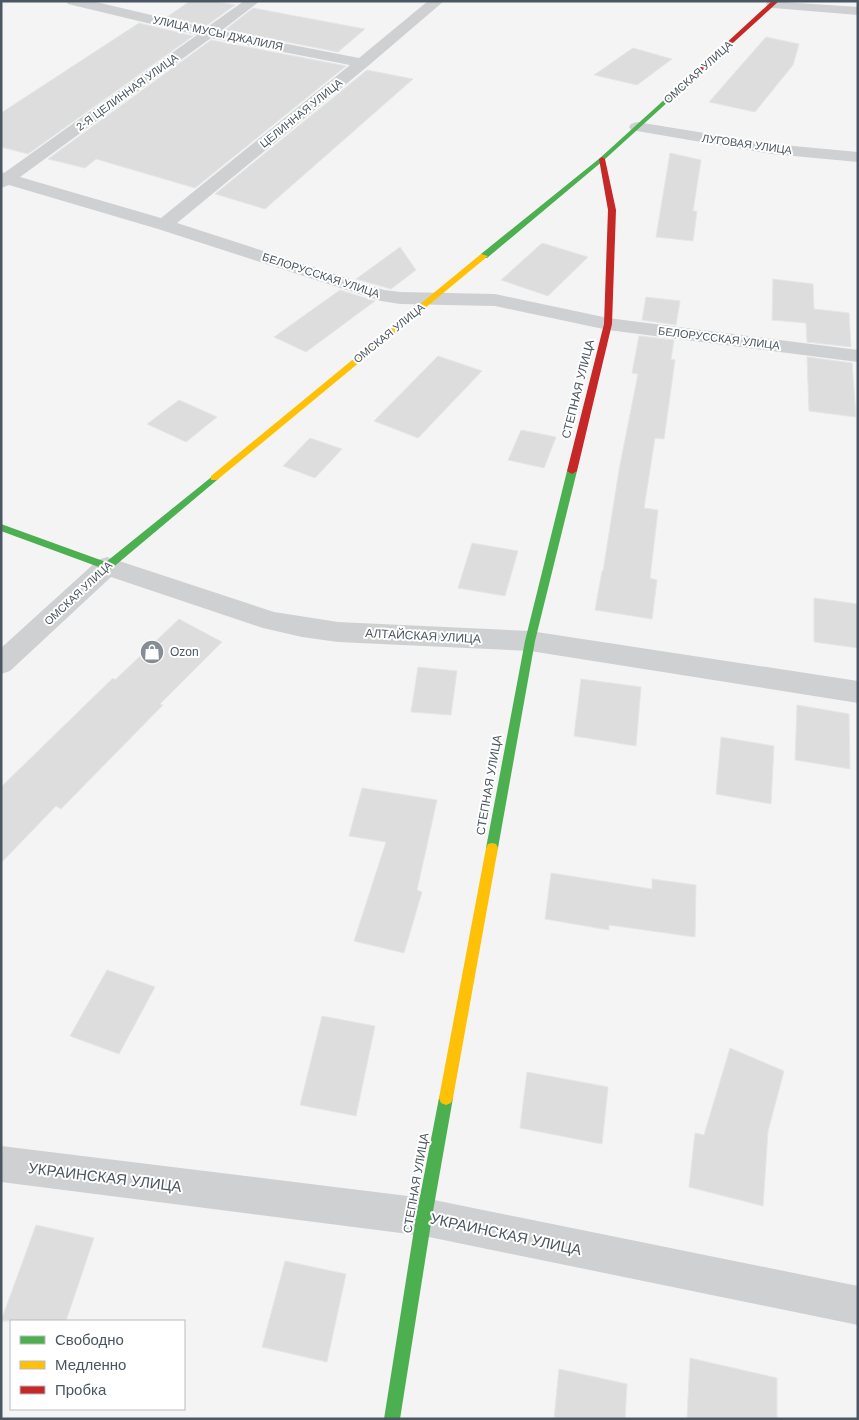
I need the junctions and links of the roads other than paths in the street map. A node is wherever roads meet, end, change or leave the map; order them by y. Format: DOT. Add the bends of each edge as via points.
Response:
graph roads {
  1 [pos="73,1"];
  2 [pos="253,1"];
  3 [pos="437,1"];
  4 [pos="775,3"];
  5 [pos="858,11"];
  6 [pos="209,33"];
  7 [pos="363,63"];
  8 [pos="637,127"];
  9 [pos="858,157"];
  10 [pos="602,159"];
  11 [pos="3,180"];
  12 [pos="164,225"];
  13 [pos="432,299"];
  14 [pos="608,324"];
  15 [pos="858,356"];
  16 [pos="1,527"];
  17 [pos="107,566"];
  18 [pos="530,641"];
  19 [pos="1,664"];
  20 [pos="858,692"];
  21 [pos="1,1164"];
  22 [pos="424,1217"];
  23 [pos="858,1306"];
  24 [pos="392,1419"];
  1 -- 6 [label="street, УЛИЦА МУСЫ ДЖАЛИЛЯ"];
  2 -- 6 [label="street, 2-Я ЦЕЛИННАЯ УЛИЦА"];
  3 -- 7 [label="street, ЦЕЛИННАЯ УЛИЦА"];
  4 -- 5 [label="street"];
  4 -- 8 [label="street, ОМСКАЯ УЛИЦА"];
  6 -- 7 [label="street, УЛИЦА МУСЫ ДЖАЛИЛЯ"];
  6 -- 11 [label="street, 2-Я ЦЕЛИННАЯ УЛИЦА"];
  7 -- 12 [label="street, ЦЕЛИННАЯ УЛИЦА"];
  8 -- 9 [label="street, ЛУГОВАЯ УЛИЦА" via="772,149"];
  8 -- 10 [label="street, ОМСКАЯ УЛИЦА"];
  10 -- 13 [label="street, ОМСКАЯ УЛИЦА"];
  10 -- 14 [label="street, СТЕПНАЯ УЛИЦА" via="612,210"];
  11 -- 12 [label="street, БЕЛОРУССКАЯ УЛИЦА"];
  12 -- 13 [label="street, БЕЛОРУССКАЯ УЛИЦА" via="382,295"];
  13 -- 14 [label="street, БЕЛОРУССКАЯ УЛИЦА" via="496,300"];
  13 -- 17 [label="street, ОМСКАЯ УЛИЦА"];
  14 -- 15 [label="street, БЕЛОРУССКАЯ УЛИЦА"];
  14 -- 18 [label="street, СТЕПНАЯ УЛИЦА"];
  16 -- 17 [label="street, АЛТАЙСКАЯ УЛИЦА"];
  17 -- 18 [label="street, АЛТАЙСКАЯ УЛИЦА" via="302,628"];
  17 -- 19 [label="street, ОМСКАЯ УЛИЦА"];
  18 -- 20 [label="street, АЛТАЙСКАЯ УЛИЦА"];
  18 -- 22 [label="street, СТЕПНАЯ УЛИЦА"];
  21 -- 22 [label="street, УКРАИНСКАЯ УЛИЦА"];
  22 -- 23 [label="street, УКРАИНСКАЯ УЛИЦА"];
  22 -- 24 [label="street, СТЕПНАЯ УЛИЦА"];
}
